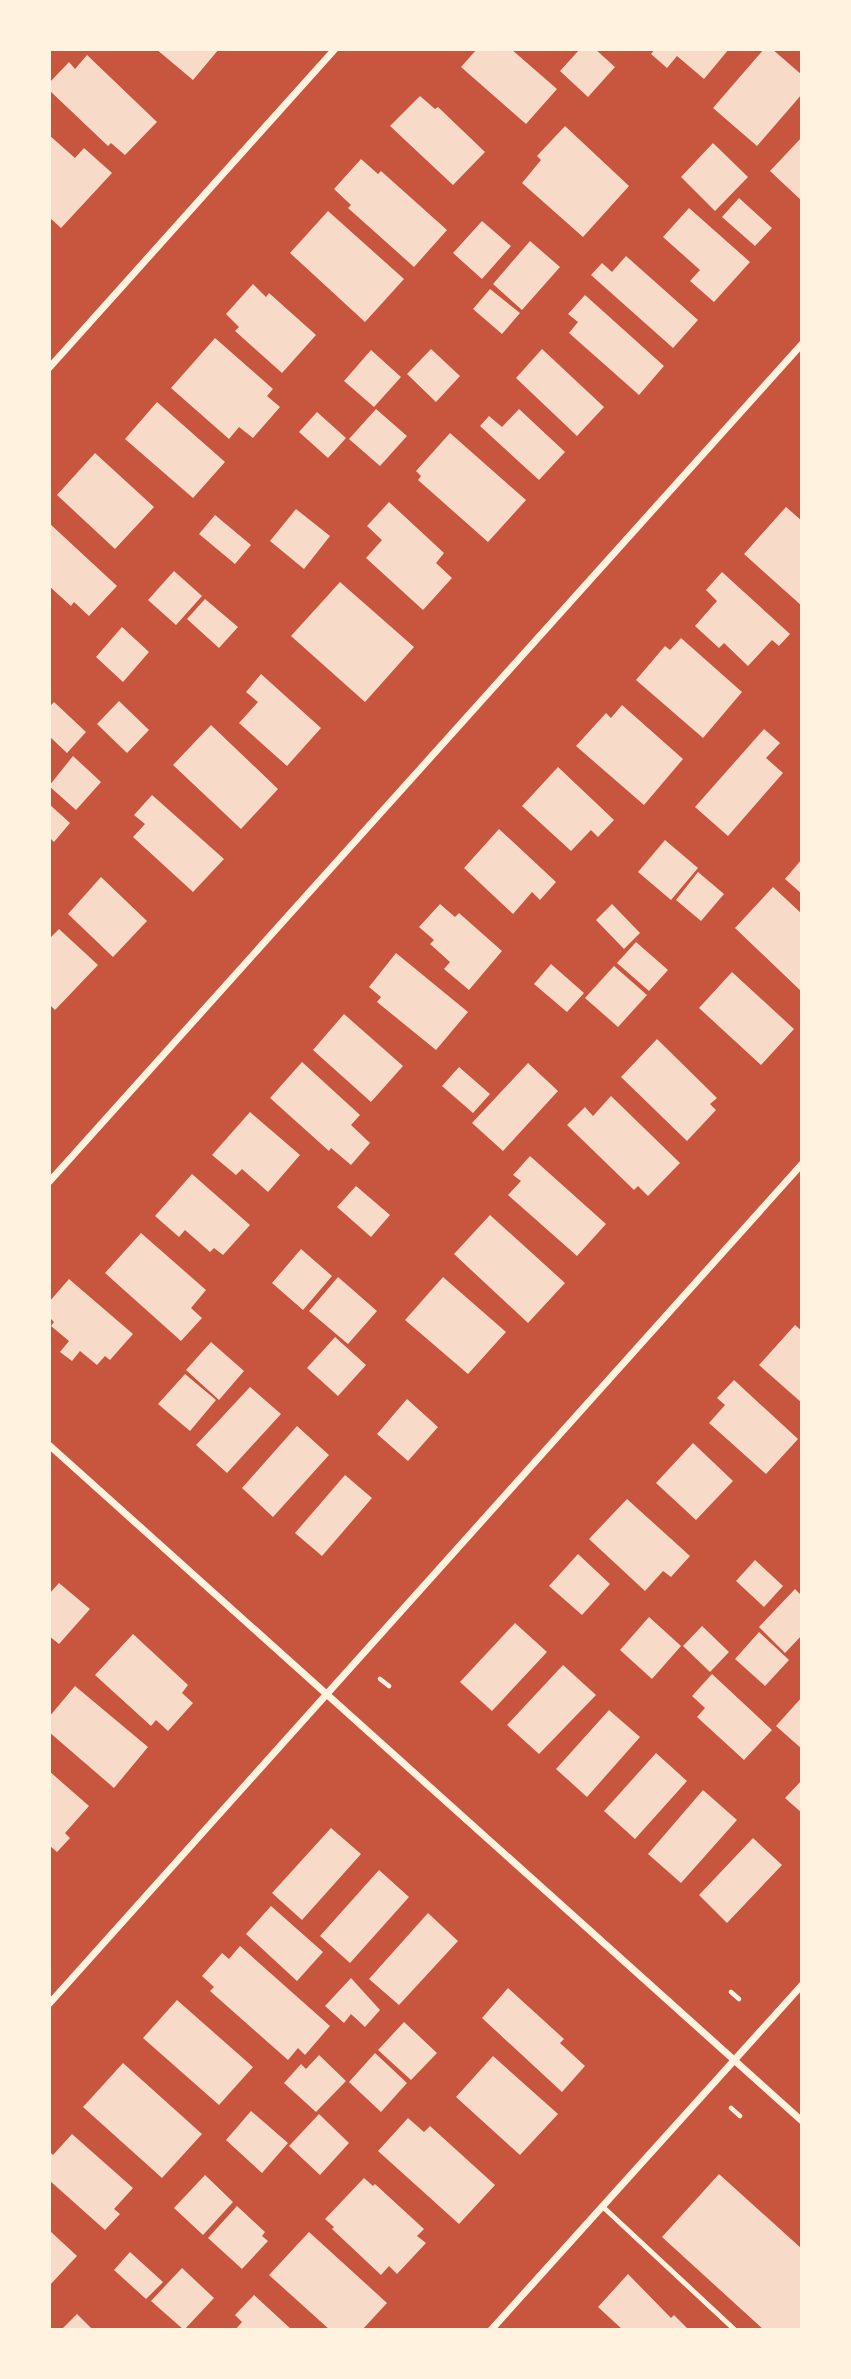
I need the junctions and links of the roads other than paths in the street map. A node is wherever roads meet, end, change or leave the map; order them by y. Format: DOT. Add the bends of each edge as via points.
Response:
graph roads {
  1 [pos="335,49"];
  2 [pos="802,344"];
  3 [pos="49,368"];
  4 [pos="802,1164"];
  5 [pos="49,1182"];
  6 [pos="49,1446"];
  7 [pos="326,1695"];
  8 [pos="802,1985"];
  9 [pos="49,2004"];
  10 [pos="734,2060"];
  11 [pos="802,2121"];
  12 [pos="603,2206"];
  13 [pos="491,2330"];
  14 [pos="735,2330"];
  1 -- 3 [label="street"];
  2 -- 5 [label="street"];
  4 -- 7 [label="street"];
  6 -- 7 [label="street"];
  7 -- 9 [label="street"];
  7 -- 10 [label="street"];
  8 -- 10 [label="street"];
  10 -- 11 [label="street"];
  10 -- 12 [label="street"];
  12 -- 13 [label="street"];
  12 -- 14 [label="lane"];
}
